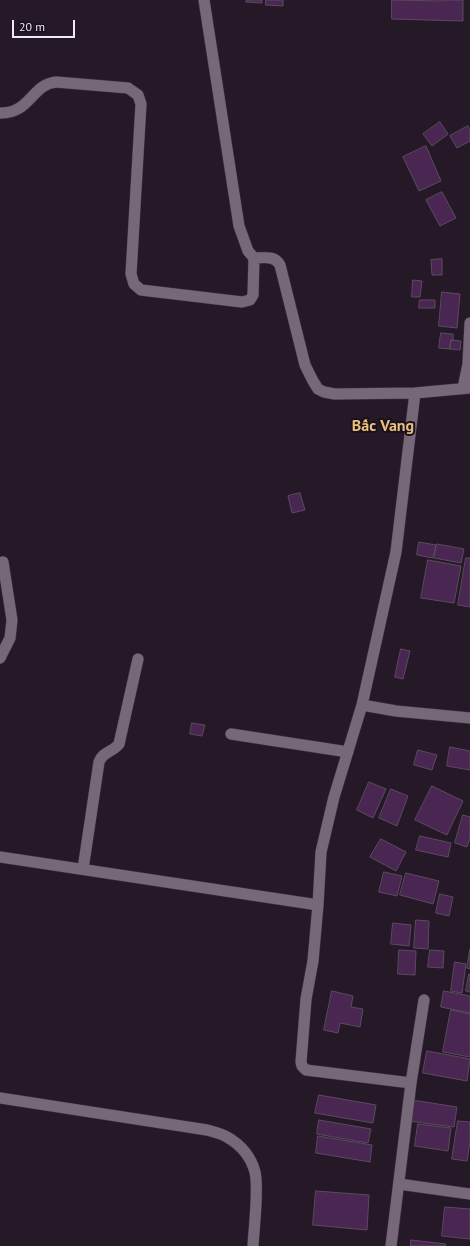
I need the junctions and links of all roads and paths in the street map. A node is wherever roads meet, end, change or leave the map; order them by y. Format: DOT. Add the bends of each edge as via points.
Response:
graph roads {
  1 [pos="204,0"];
  2 [pos="0,113"];
  3 [pos="254,258"];
  4 [pos="470,324"];
  5 [pos="466,388"];
  6 [pos="415,393"];
  7 [pos="3,562"];
  8 [pos="0,658"];
  9 [pos="138,658"];
  10 [pos="362,705"];
  11 [pos="470,718"];
  12 [pos="231,734"];
  13 [pos="348,752"];
  14 [pos="0,857"];
  15 [pos="83,869"];
  16 [pos="318,905"];
  17 [pos="424,1000"];
  18 [pos="411,1083"];
  19 [pos="0,1098"];
  20 [pos="399,1184"];
  21 [pos="470,1194"];
  22 [pos="253,1246"];
  23 [pos="391,1246"];
  1 -- 3 [label="lane" via="239,226 248,251"];
  2 -- 3 [label="lane" via="13,112 21,108 48,82 128,88 138,95 141,104 131,274 134,284 141,290 242,302 250,300 254,295"];
  3 -- 6 [label="lane" via="271,258 280,265 305,365 318,389 335,394"];
  4 -- 5 [label="lane"];
  5 -- 6 [label="lane"];
  6 -- 10 [label="lane" via="396,552"];
  7 -- 8 [label="lane" via="12,620 10,638"];
  9 -- 15 [label="lane" via="119,744 100,757"];
  10 -- 11 [label="lane"];
  10 -- 13 [label="lane"];
  12 -- 13 [label="lane"];
  13 -- 16 [label="lane" via="321,852"];
  14 -- 15 [label="lane"];
  15 -- 16 [label="lane"];
  16 -- 18 [label="lane" via="306,999 302,1066 306,1070"];
  17 -- 18 [label="lane"];
  18 -- 20 [label="lane"];
  19 -- 22 [label="lane" via="207,1130 226,1136 240,1146 250,1159 255,1174"];
  20 -- 21 [label="lane"];
  20 -- 23 [label="lane"];
}
